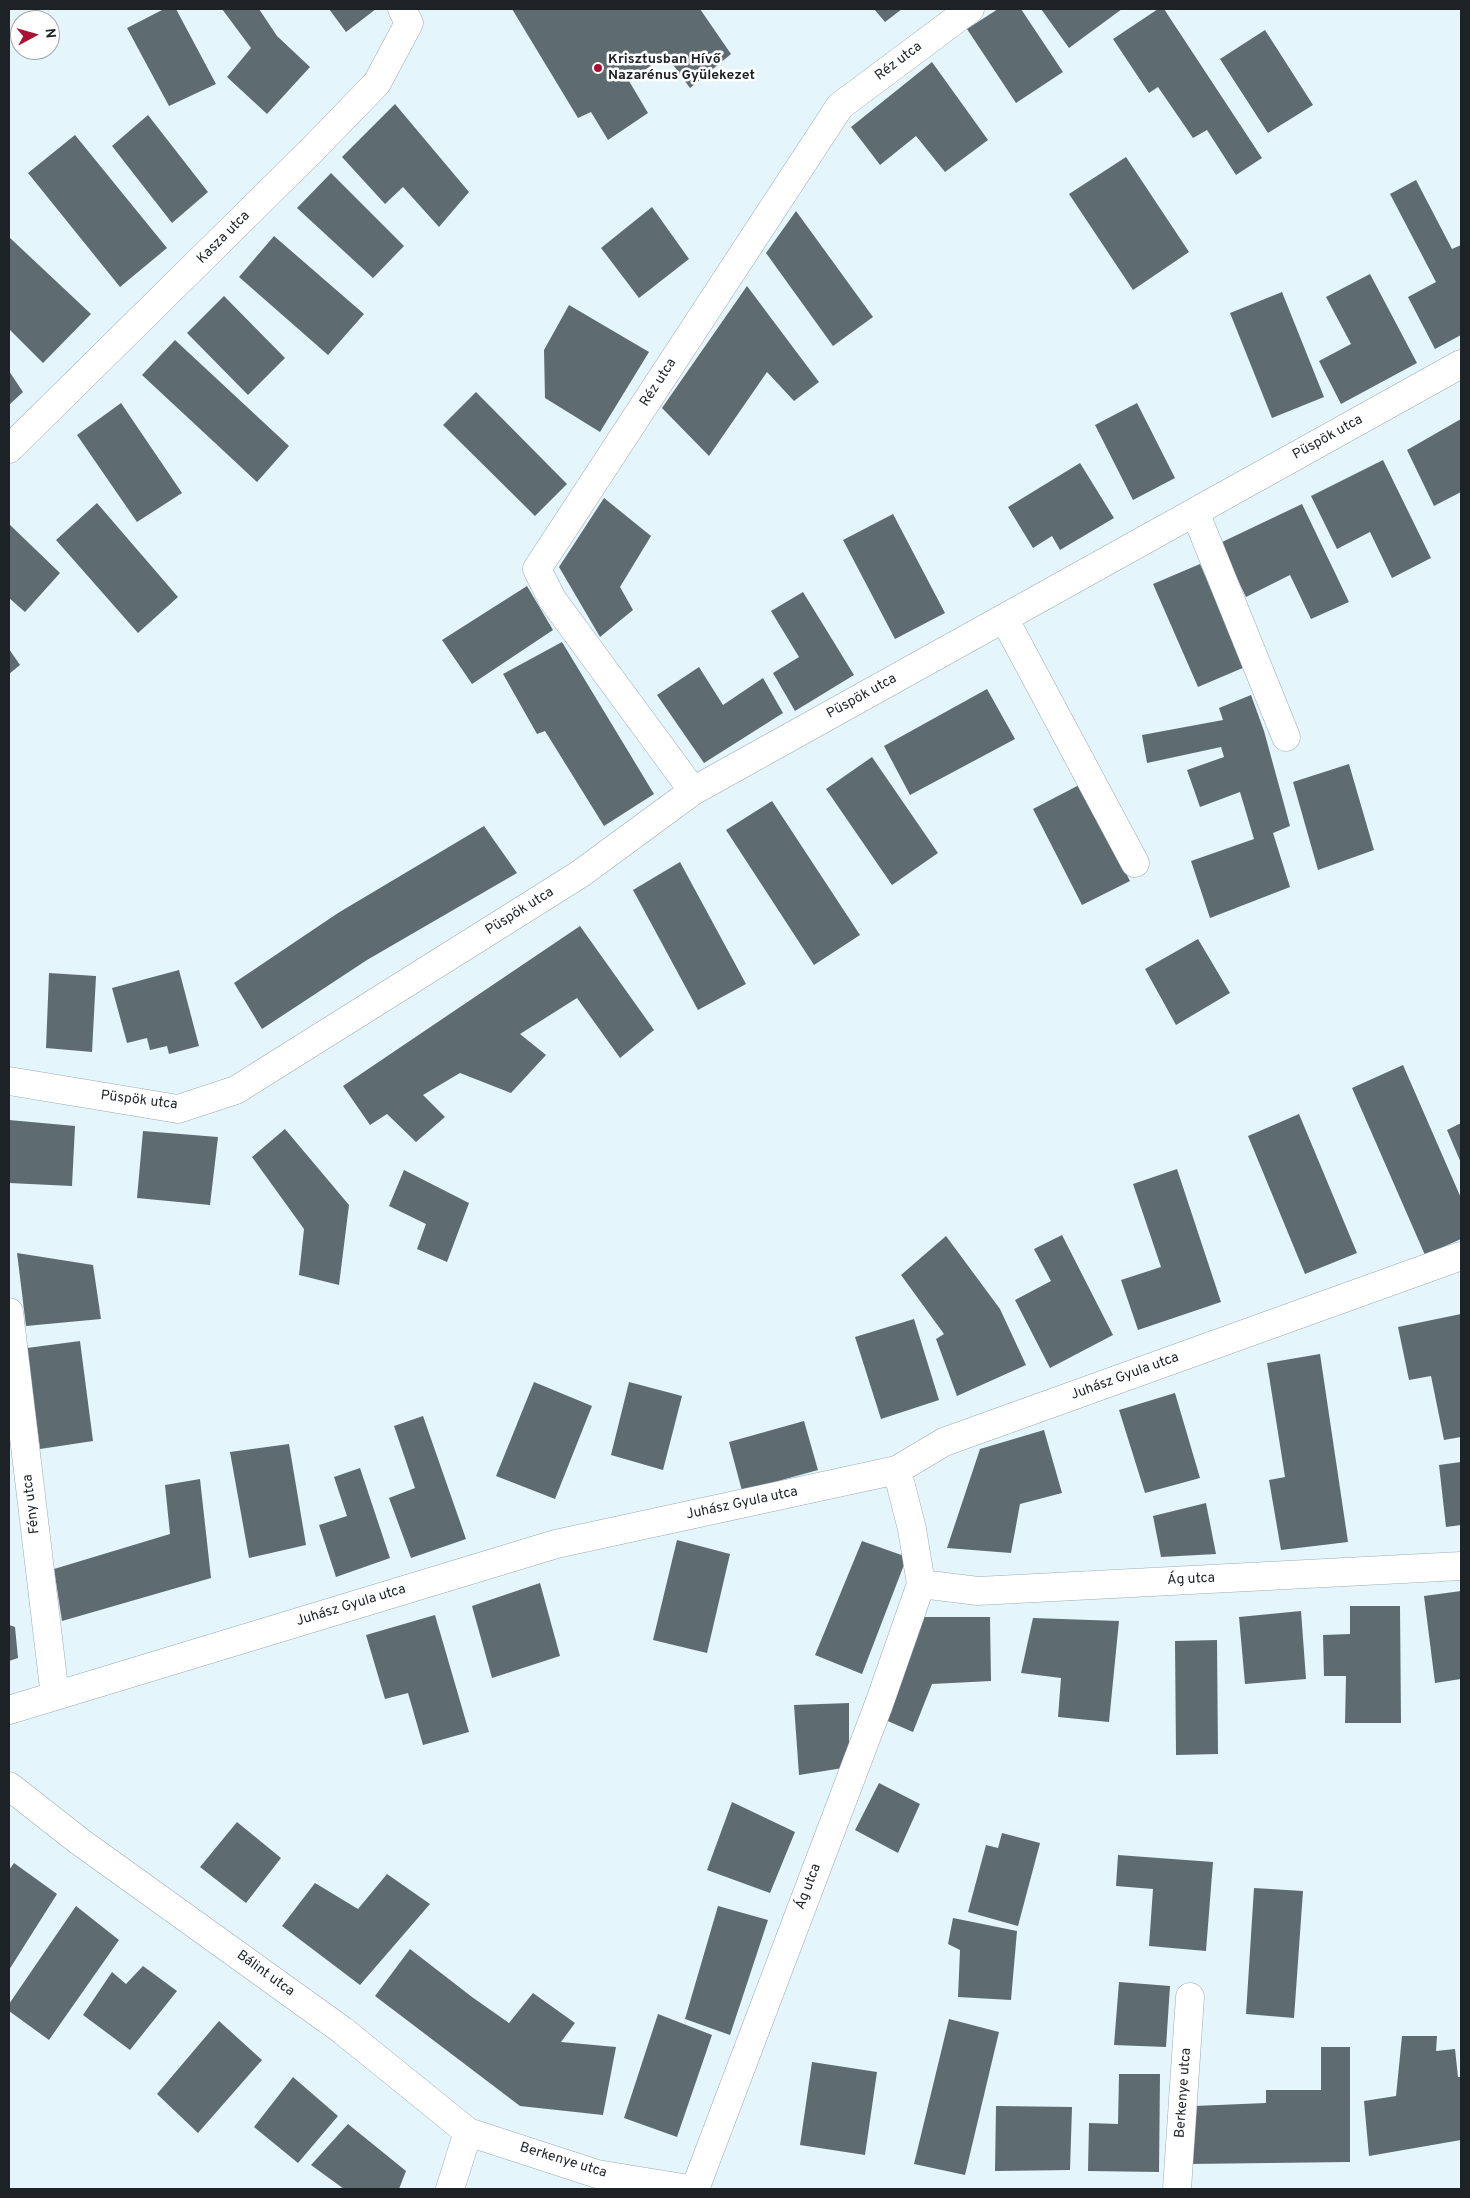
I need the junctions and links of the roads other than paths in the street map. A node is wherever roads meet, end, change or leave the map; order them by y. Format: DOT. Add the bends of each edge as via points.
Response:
graph roads {
  1 [pos="402,9"];
  2 [pos="970,9"];
  3 [pos="1461,364"];
  4 [pos="9,449"];
  5 [pos="1195,512"];
  6 [pos="1004,618"];
  7 [pos="1286,737"];
  8 [pos="693,791"];
  9 [pos="1135,863"];
  10 [pos="9,1081"];
  11 [pos="1461,1256"];
  12 [pos="9,1312"];
  13 [pos="897,1470"];
  14 [pos="1461,1566"];
  15 [pos="921,1584"];
  16 [pos="55,1696"];
  17 [pos="9,1710"];
  18 [pos="9,1786"];
  19 [pos="1190,1997"];
  20 [pos="468,2132"];
  21 [pos="450,2189"];
  22 [pos="689,2189"];
  23 [pos="695,2189"];
  24 [pos="1178,2189"];
  1 -- 4 [label="street, Kasza utca" via="409,23 377,83"];
  2 -- 8 [label="street, Réz utca" via="840,106 537,568 552,599"];
  3 -- 5 [label="street, Püspök utca"];
  5 -- 6 [label="street, Püspök utca"];
  5 -- 7 [label="street"];
  6 -- 8 [label="street, Püspök utca"];
  6 -- 9 [label="street"];
  8 -- 10 [label="street, Püspök utca" via="580,874 236,1090 178,1109"];
  11 -- 13 [label="street, Juhász Gyula utca" via="944,1442"];
  12 -- 16 [label="street, Fény utca"];
  13 -- 15 [label="street, Ág utca" via="912,1529"];
  13 -- 16 [label="street, Juhász Gyula utca" via="556,1544"];
  14 -- 15 [label="street, Ág utca" via="978,1591"];
  15 -- 23 [label="street, Ág utca"];
  16 -- 17 [label="street, Juhász Gyula utca"];
  18 -- 20 [label="street, Bálint utca" via="342,2030"];
  19 -- 24 [label="street, Berkenye utca"];
  20 -- 21 [label="street"];
  20 -- 22 [label="street, Berkenye utca" via="597,2174"];
}
